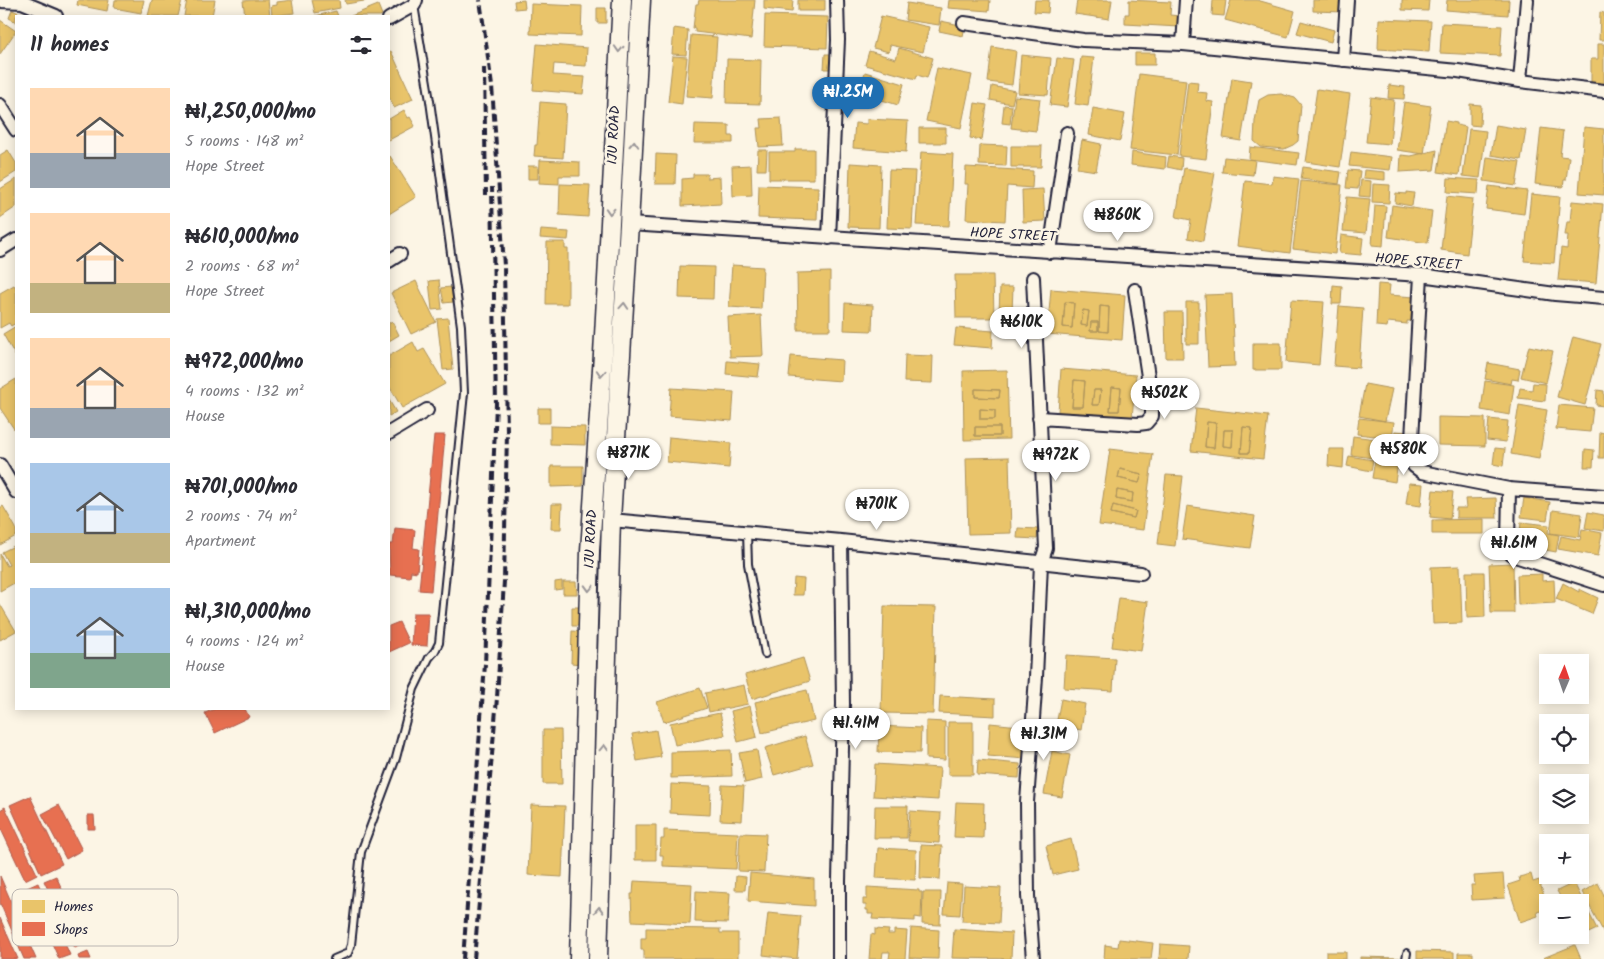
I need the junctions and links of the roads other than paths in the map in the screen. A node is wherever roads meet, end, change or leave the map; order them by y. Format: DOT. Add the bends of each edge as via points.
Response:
graph roads {
  1 [pos="622,0"];
  2 [pos="641,0"];
  3 [pos="837,0"];
  4 [pos="1186,0"];
  5 [pos="1347,0"];
  6 [pos="1526,0"];
  7 [pos="0,1"];
  8 [pos="415,2"];
  9 [pos="54,15"];
  10 [pos="390,18"];
  11 [pos="964,23"];
  12 [pos="1183,44"];
  13 [pos="1343,60"];
  14 [pos="1520,82"];
  15 [pos="1604,91"];
  16 [pos="0,105"];
  17 [pos="15,128"];
  18 [pos="1067,133"];
  19 [pos="629,224"];
  20 [pos="829,238"];
  21 [pos="15,241"];
  22 [pos="0,250"];
  23 [pos="1050,252"];
  24 [pos="400,254"];
  25 [pos="390,260"];
  26 [pos="1421,275"];
  27 [pos="1033,278"];
  28 [pos="1135,290"];
  29 [pos="1604,298"];
  30 [pos="427,410"];
  31 [pos="1039,418"];
  32 [pos="390,432"];
  33 [pos="0,465"];
  34 [pos="1509,489"];
  35 [pos="15,490"];
  36 [pos="1604,496"];
  37 [pos="611,520"];
  38 [pos="747,532"];
  39 [pos="841,541"];
  40 [pos="1041,563"];
  41 [pos="1141,573"];
  42 [pos="1604,584"];
  43 [pos="765,654"];
  44 [pos="334,959"];
  45 [pos="579,959"];
  46 [pos="598,959"];
  47 [pos="840,959"];
  48 [pos="1033,959"];
  1 -- 45 [label="main road, IJU ROAD, one-way" via="590,551"];
  19 -- 2 [label="main road, IJU ROAD, one-way"];
  3 -- 20 [label="street"];
  4 -- 12 [label="street"];
  5 -- 13 [label="street"];
  6 -- 14 [label="street"];
  7 -- 9 [label="street" via="22,2"];
  8 -- 10 [label="street"];
  8 -- 44 [label="lane" via="462,326 464,393 439,643 428,658 414,689 396,758 361,852 351,946 348,953"];
  11 -- 12 [label="street" via="1082,40"];
  12 -- 13 [label="street"];
  13 -- 14 [label="street" via="1458,71"];
  14 -- 15 [label="street"];
  16 -- 17 [label="street"];
  18 -- 23 [label="street"];
  19 -- 20 [label="street, HOPE STREET"];
  37 -- 19 [label="main road, IJU ROAD, one-way"];
  20 -- 23 [label="street, HOPE STREET"];
  21 -- 22 [label="street"];
  23 -- 26 [label="street, HOPE STREET"];
  24 -- 25 [label="street"];
  26 -- 29 [label="street, HOPE STREET"];
  26 -- 34 [label="street" via="1411,457 1414,466 1422,472"];
  27 -- 31 [label="street"];
  28 -- 31 [label="street" via="1152,416 1146,423 1138,424"];
  30 -- 32 [label="street"];
  31 -- 40 [label="street" via="1046,548"];
  33 -- 35 [label="street"];
  34 -- 36 [label="street"];
  34 -- 42 [label="street" via="1508,544 1511,553"];
  37 -- 38 [label="street"];
  46 -- 37 [label="main road, IJU ROAD, one-way"];
  38 -- 39 [label="street"];
  38 -- 43 [label="lane" via="748,564"];
  39 -- 40 [label="street"];
  39 -- 47 [label="street"];
  40 -- 41 [label="street"];
  40 -- 48 [label="street" via="1027,802 1028,896"];
}
